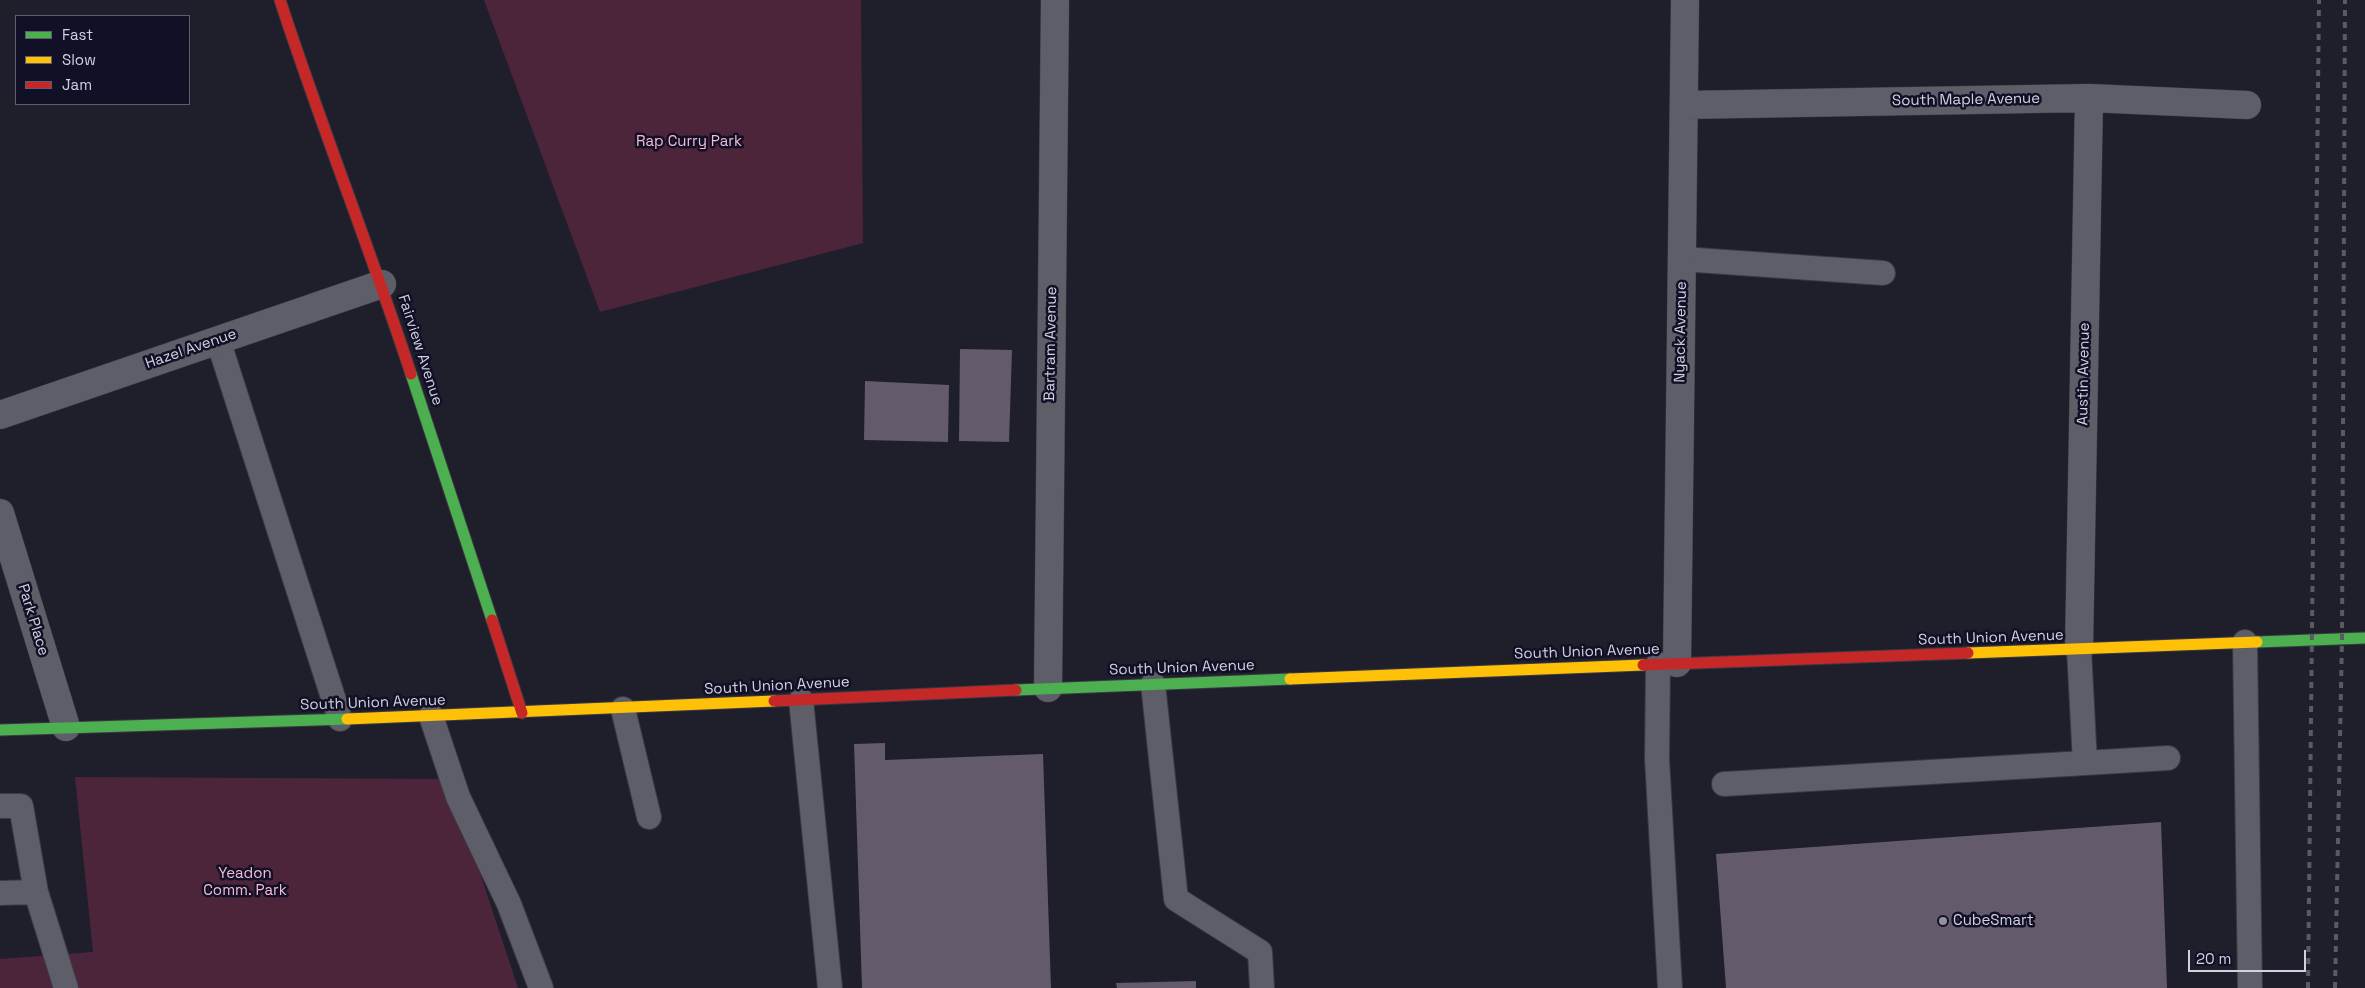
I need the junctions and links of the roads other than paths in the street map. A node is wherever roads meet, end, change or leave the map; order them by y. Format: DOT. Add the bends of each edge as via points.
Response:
graph roads {
  1 [pos="280,0"];
  2 [pos="1055,0"];
  3 [pos="1685,0"];
  4 [pos="2089,98"];
  5 [pos="1684,105"];
  6 [pos="2247,105"];
  7 [pos="1682,259"];
  8 [pos="1884,273"];
  9 [pos="382,284"];
  10 [pos="218,340"];
  11 [pos="0,415"];
  12 [pos="0,513"];
  13 [pos="2365,638"];
  14 [pos="2245,642"];
  15 [pos="2079,650"];
  16 [pos="1667,664"];
  17 [pos="1153,684"];
  18 [pos="1048,688"];
  19 [pos="801,700"];
  20 [pos="623,709"];
  21 [pos="522,713"];
  22 [pos="431,716"];
  23 [pos="340,718"];
  24 [pos="66,727"];
  25 [pos="0,730"];
  26 [pos="2168,758"];
  27 [pos="2085,763"];
  28 [pos="1724,784"];
  29 [pos="11,806"];
  30 [pos="649,817"];
  31 [pos="36,892"];
  32 [pos="0,893"];
  33 [pos="66,988"];
  34 [pos="541,988"];
  35 [pos="830,988"];
  36 [pos="1262,988"];
  37 [pos="1670,988"];
  38 [pos="2250,988"];
  1 -- 9 [label="street, Fairview Avenue" via="314,103"];
  2 -- 18 [label="street, Bartram Avenue"];
  3 -- 5 [label="street, Nyack Avenue"];
  4 -- 5 [label="street, South Maple Avenue"];
  4 -- 6 [label="street, South Maple Avenue"];
  4 -- 15 [label="street, Austin Avenue"];
  5 -- 7 [label="street, Nyack Avenue"];
  7 -- 8 [label="lane"];
  7 -- 16 [label="street, Nyack Avenue"];
  9 -- 10 [label="street, Hazel Avenue"];
  9 -- 21 [label="street, Fairview Avenue"];
  10 -- 11 [label="street, Hazel Avenue"];
  10 -- 23 [label="lane"];
  12 -- 24 [label="street, Park Place"];
  13 -- 14 [label="street, South Union Avenue"];
  14 -- 15 [label="street, South Union Avenue"];
  14 -- 38 [label="lane"];
  15 -- 16 [label="street, South Union Avenue"];
  15 -- 27 [label="lane"];
  16 -- 17 [label="street, South Union Avenue"];
  16 -- 37 [label="lane" via="1657,759"];
  17 -- 18 [label="street, South Union Avenue"];
  17 -- 36 [label="lane" via="1176,899 1260,952"];
  18 -- 19 [label="street, South Union Avenue"];
  19 -- 20 [label="street, South Union Avenue"];
  19 -- 35 [label="lane"];
  20 -- 21 [label="street, South Union Avenue"];
  20 -- 30 [label="lane"];
  21 -- 22 [label="street, South Union Avenue"];
  22 -- 23 [label="street, South Union Avenue"];
  22 -- 34 [label="lane" via="458,797 508,904"];
  23 -- 24 [label="street, South Union Avenue"];
  24 -- 25 [label="street, South Union Avenue"];
  26 -- 27 [label="lane"];
  27 -- 28 [label="lane"];
  29 -- 31 [label="lane"];
  31 -- 32 [label="lane"];
  31 -- 33 [label="lane"];
}
